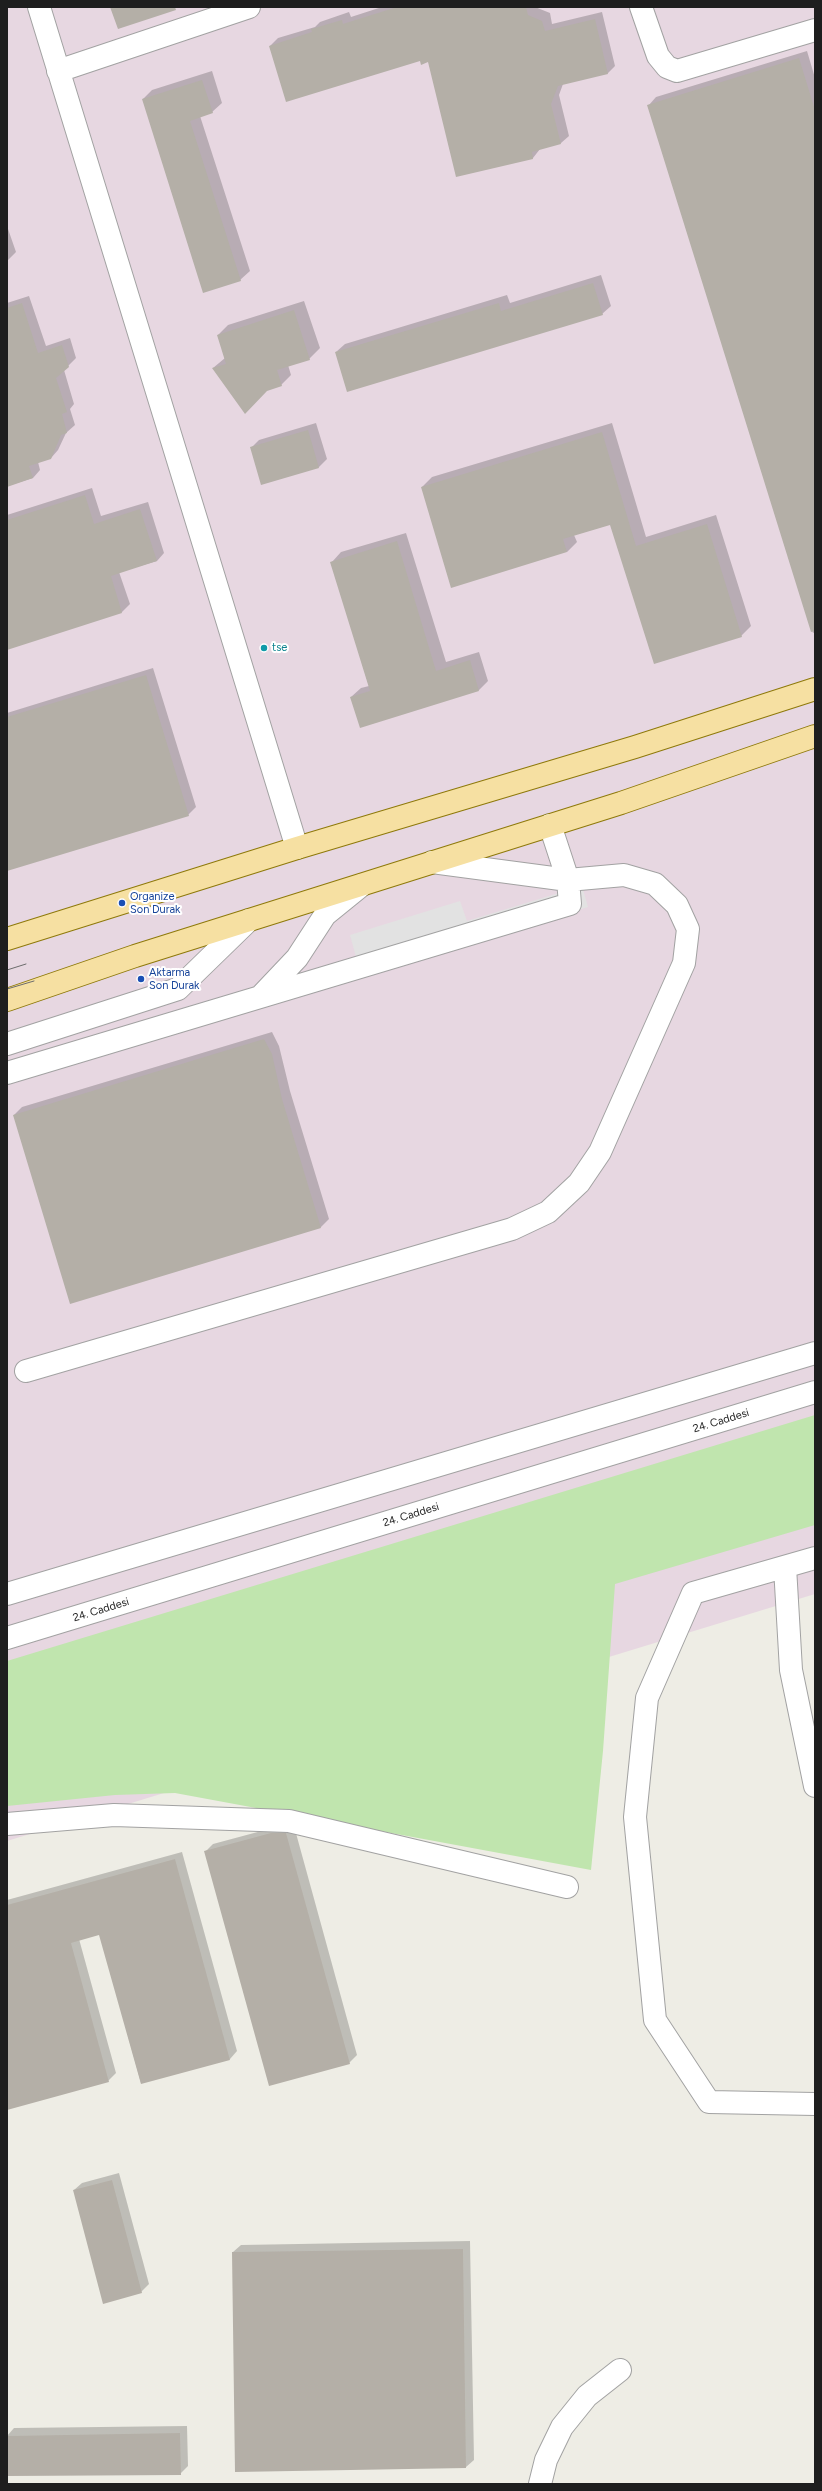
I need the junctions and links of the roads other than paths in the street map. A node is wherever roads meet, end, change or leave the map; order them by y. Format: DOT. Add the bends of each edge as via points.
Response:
graph roads {
  1 [pos="39,7"];
  2 [pos="249,7"];
  3 [pos="641,7"];
  4 [pos="814,32"];
  5 [pos="58,71"];
  6 [pos="815,689"];
  7 [pos="815,736"];
  8 [pos="550,825"];
  9 [pos="297,848"];
  10 [pos="432,862"];
  11 [pos="568,880"];
  12 [pos="362,884"];
  13 [pos="249,920"];
  14 [pos="7,939"];
  15 [pos="260,997"];
  16 [pos="7,1000"];
  17 [pos="7,1044"];
  18 [pos="7,1073"];
  19 [pos="815,1353"];
  20 [pos="26,1370"];
  21 [pos="815,1392"];
  22 [pos="815,1558"];
  23 [pos="784,1567"];
  24 [pos="7,1594"];
  25 [pos="7,1638"];
  26 [pos="815,1786"];
  27 [pos="7,1824"];
  28 [pos="567,1887"];
  29 [pos="815,2104"];
  30 [pos="620,2370"];
  31 [pos="540,2484"];
  1 -- 5 [label="street"];
  2 -- 5 [label="street"];
  3 -- 4 [label="street" via="658,56 667,67 677,71"];
  5 -- 9 [label="street"];
  6 -- 9 [label="main road" via="635,747"];
  7 -- 8 [label="main road"];
  8 -- 10 [label="main road"];
  8 -- 11 [label="street"];
  9 -- 14 [label="main road"];
  10 -- 11 [label="street"];
  10 -- 12 [label="main road"];
  11 -- 15 [label="street" via="570,904"];
  11 -- 20 [label="street" via="624,875 655,884 677,905 688,930 684,963 600,1152 579,1183 548,1212 512,1229"];
  12 -- 13 [label="main road"];
  12 -- 15 [label="street" via="325,915 297,958"];
  13 -- 16 [label="main road"];
  13 -- 17 [label="street" via="178,989"];
  15 -- 18 [label="street"];
  19 -- 24 [label="street"];
  21 -- 25 [label="street, 24. Caddesi"];
  22 -- 23 [label="street"];
  23 -- 26 [label="street" via="791,1670"];
  23 -- 29 [label="street" via="693,1592 648,1698 635,1817 655,2020 709,2102"];
  27 -- 28 [label="street" via="114,1815 289,1822"];
  30 -- 31 [label="street" via="587,2396 562,2427 546,2460"];
}
